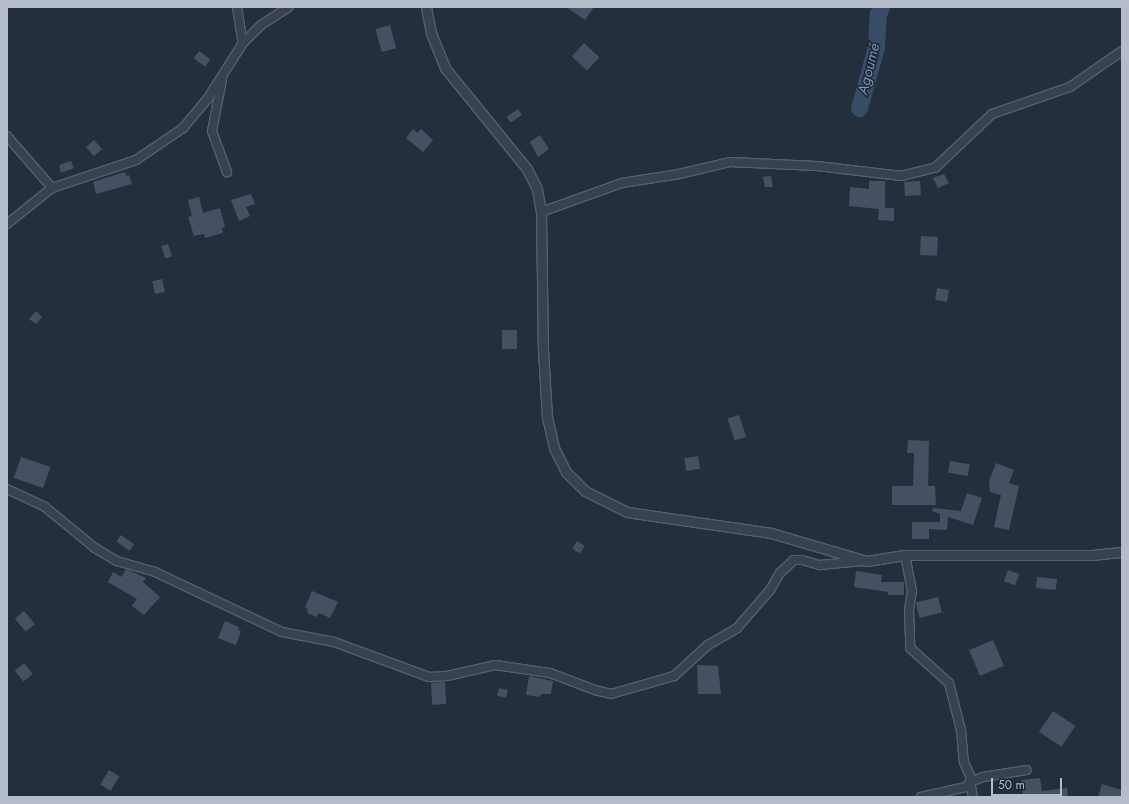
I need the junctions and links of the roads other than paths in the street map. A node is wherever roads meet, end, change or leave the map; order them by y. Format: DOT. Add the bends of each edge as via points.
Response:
graph roads {
  1 [pos="237,7"];
  2 [pos="289,7"];
  3 [pos="426,7"];
  4 [pos="243,43"];
  5 [pos="1122,52"];
  6 [pos="223,76"];
  7 [pos="7,136"];
  8 [pos="227,172"];
  9 [pos="52,188"];
  10 [pos="541,212"];
  11 [pos="7,224"];
  12 [pos="7,489"];
  13 [pos="1122,552"];
  14 [pos="905,555"];
  15 [pos="867,561"];
  16 [pos="1026,770"];
  17 [pos="970,782"];
  18 [pos="921,797"];
  19 [pos="973,797"];
  1 -- 4 [label="street"];
  2 -- 4 [label="street" via="261,25"];
  3 -- 10 [label="street" via="445,68 527,169 536,189"];
  4 -- 6 [label="street"];
  5 -- 10 [label="street" via="1070,87 992,114 936,167 901,176 817,166 730,162 679,174 622,182"];
  6 -- 8 [label="street" via="212,131"];
  6 -- 9 [label="street" via="183,128 152,151 136,160"];
  7 -- 9 [label="street"];
  9 -- 11 [label="street"];
  10 -- 15 [label="street" via="542,350 547,417 554,448 567,473 585,490 627,512 771,533"];
  12 -- 15 [label="street" via="45,508 95,548 118,561 155,572 282,632 334,642 428,677 447,676 495,665 550,673 611,694 674,676 708,644 737,628 770,590 780,573 794,560 820,565"];
  13 -- 14 [label="street" via="1092,555"];
  14 -- 15 [label="street"];
  14 -- 17 [label="street" via="912,591 909,610 910,648 949,683"];
  16 -- 17 [label="street" via="983,777"];
  17 -- 18 [label="street" via="966,787 951,792"];
  17 -- 19 [label="street"];
}
